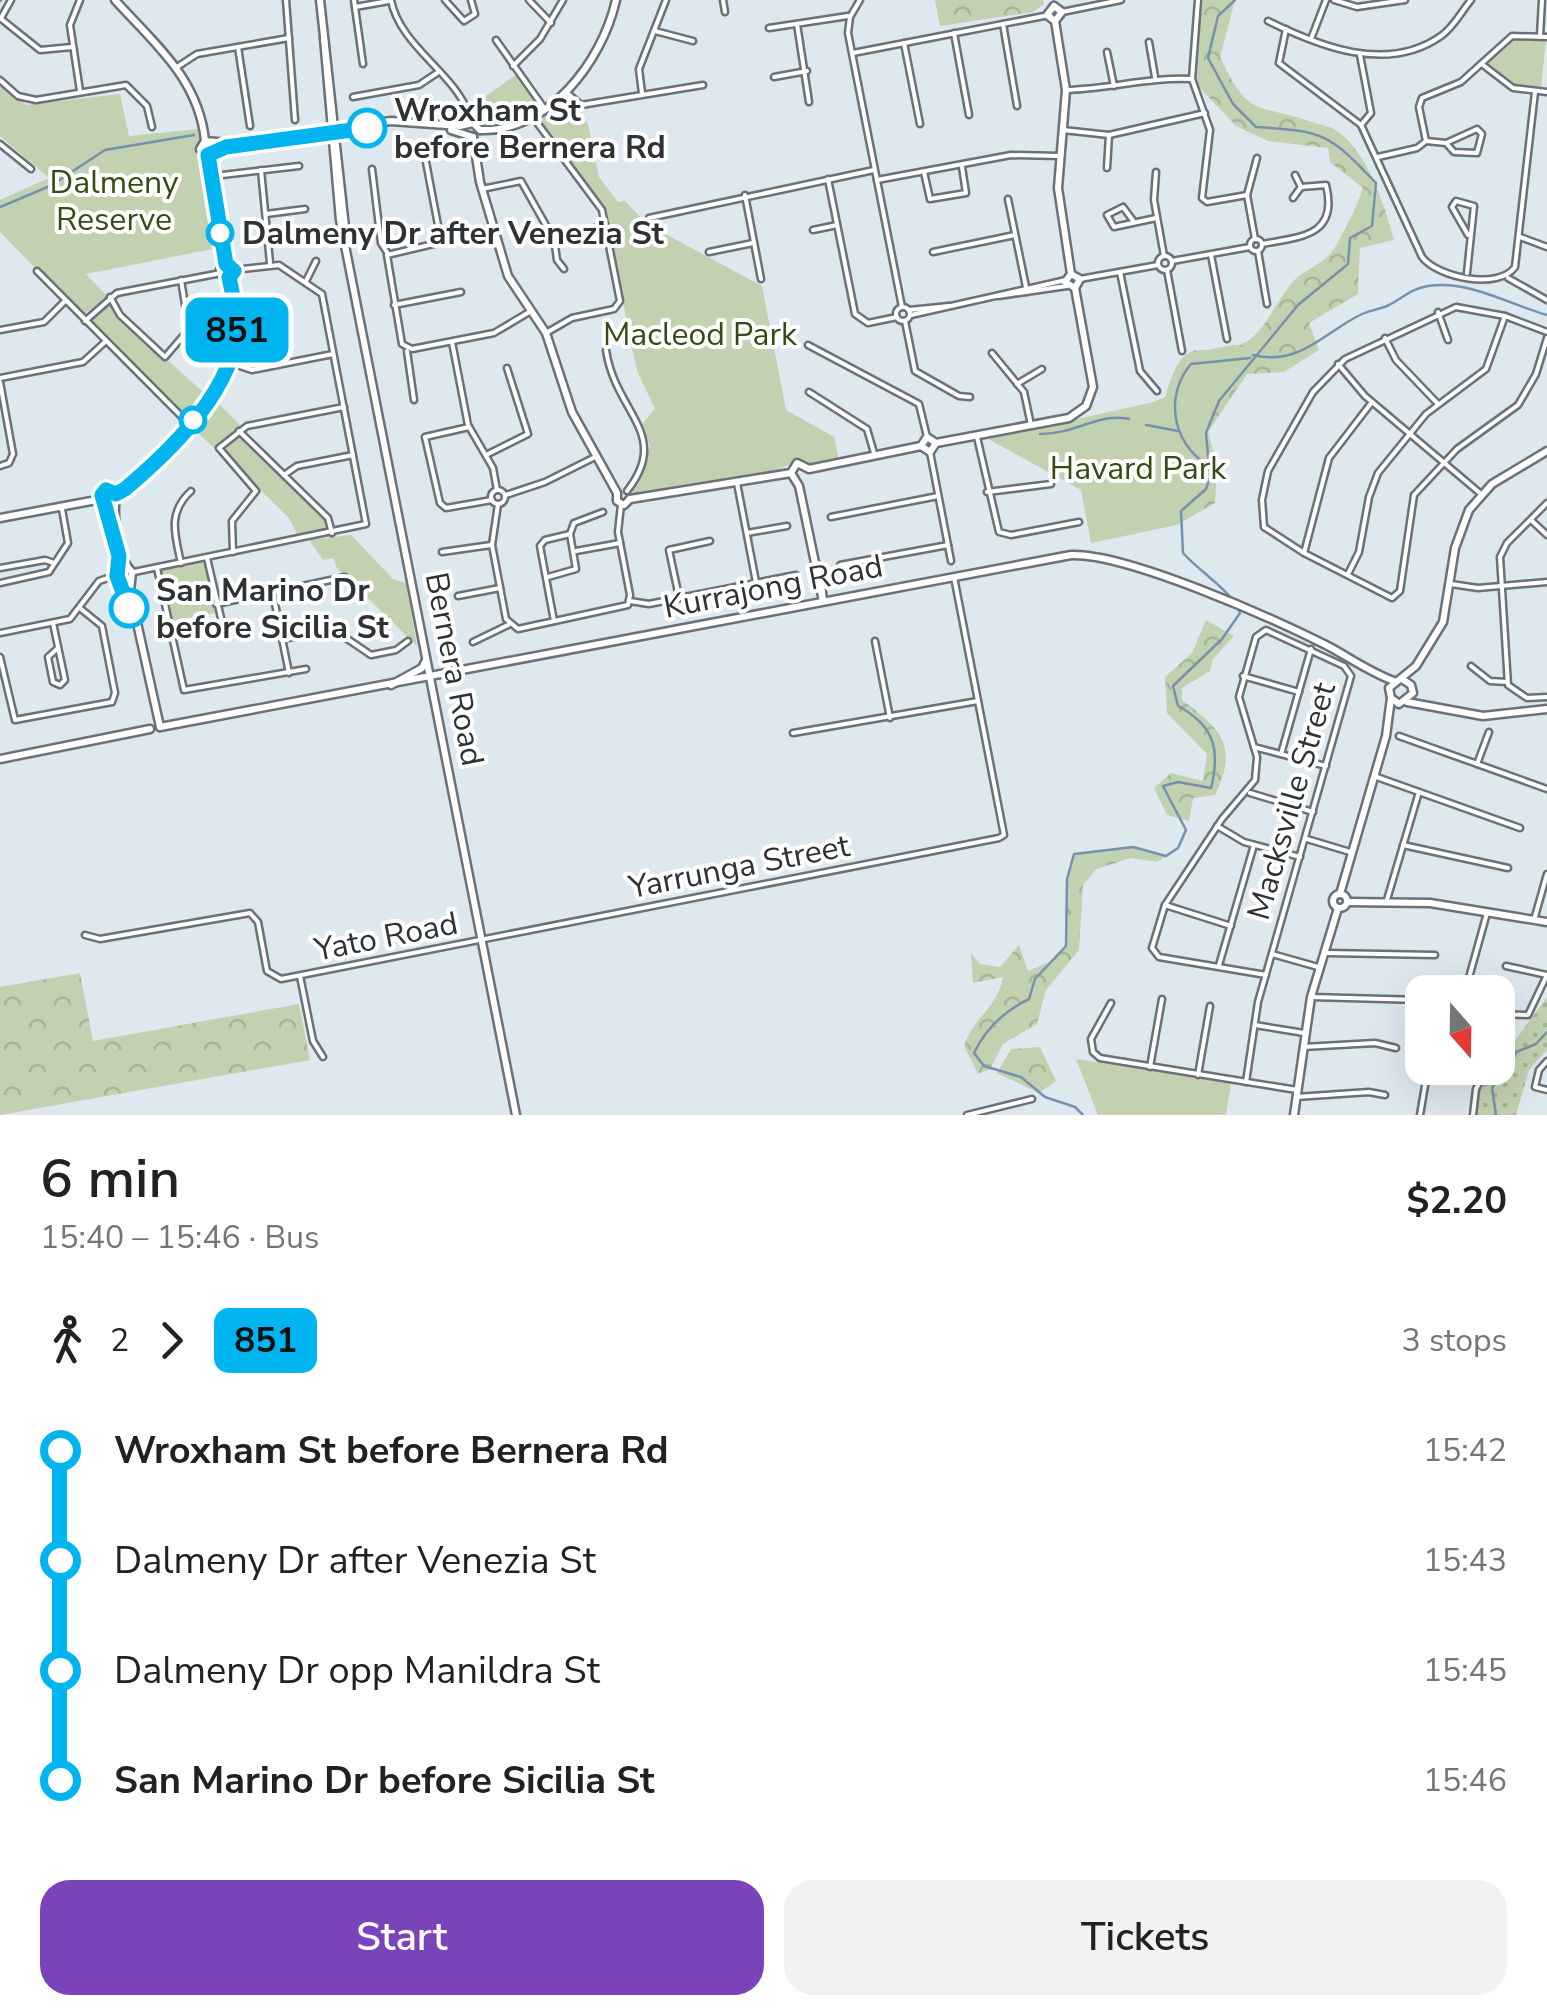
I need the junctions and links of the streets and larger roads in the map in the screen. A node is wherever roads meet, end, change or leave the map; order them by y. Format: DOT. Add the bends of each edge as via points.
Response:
graph roads {
  1 [pos="11,0"];
  2 [pos="80,0"];
  3 [pos="115,0"];
  4 [pos="286,0"];
  5 [pos="320,0"];
  6 [pos="354,0"];
  7 [pos="391,0"];
  8 [pos="445,0"];
  9 [pos="470,0"];
  10 [pos="529,0"];
  11 [pos="562,0"];
  12 [pos="616,0"];
  13 [pos="666,0"];
  14 [pos="723,0"];
  15 [pos="860,0"];
  16 [pos="1121,0"];
  17 [pos="1198,0"];
  18 [pos="1326,0"];
  19 [pos="1334,0"];
  20 [pos="1405,0"];
  21 [pos="1472,0"];
  22 [pos="1542,0"];
  23 [pos="1391,1"];
  24 [pos="1102,2"];
  25 [pos="1056,6"];
  26 [pos="355,7"];
  27 [pos="726,12"];
  28 [pos="1047,15"];
  29 [pos="850,17"];
  30 [pos="0,18"];
  31 [pos="1268,20"];
  32 [pos="1056,21"];
  33 [pos="797,22"];
  34 [pos="552,23"];
  35 [pos="1003,24"];
  36 [pos="769,28"];
  37 [pos="1286,30"];
  38 [pos="655,31"];
  39 [pos="954,34"];
  40 [pos="1544,36"];
  41 [pos="290,38"];
  42 [pos="1311,39"];
  43 [pos="496,40"];
  44 [pos="692,42"];
  45 [pos="1149,42"];
  46 [pos="904,43"];
  47 [pos="238,46"];
  48 [pos="74,47"];
  49 [pos="1107,52"];
  50 [pos="852,53"];
  51 [pos="1360,55"];
  52 [pos="363,64"];
  53 [pos="1482,65"];
  54 [pos="513,66"];
  55 [pos="177,67"];
  56 [pos="806,71"];
  57 [pos="437,73"];
  58 [pos="774,77"];
  59 [pos="1155,77"];
  60 [pos="1192,78"];
  61 [pos="0,80"];
  62 [pos="702,84"];
  63 [pos="1114,86"];
  64 [pos="1066,90"];
  65 [pos="80,92"];
  66 [pos="566,92"];
  67 [pos="1535,92"];
  68 [pos="1547,92"];
  69 [pos="642,93"];
  70 [pos="353,97"];
  71 [pos="809,102"];
  72 [pos="1018,106"];
  73 [pos="544,108"];
  74 [pos="1206,112"];
  75 [pos="969,115"];
  76 [pos="532,116"];
  77 [pos="296,120"];
  78 [pos="920,124"];
  79 [pos="250,126"];
  80 [pos="1361,126"];
  81 [pos="152,127"];
  82 [pos="469,130"];
  83 [pos="1063,130"];
  84 [pos="333,133"];
  85 [pos="1110,135"];
  86 [pos="1426,140"];
  87 [pos="1446,143"];
  88 [pos="0,144"];
  89 [pos="209,148"];
  90 [pos="1061,156"];
  91 [pos="1378,157"];
  92 [pos="1257,158"];
  93 [pos="426,162"];
  94 [pos="961,165"];
  95 [pos="299,166"];
  96 [pos="32,168"];
  97 [pos="1107,168"];
  98 [pos="372,169"];
  99 [pos="261,170"];
  100 [pos="875,170"];
  101 [pos="924,172"];
  102 [pos="1156,172"];
  103 [pos="1295,175"];
  104 [pos="211,176"];
  105 [pos="828,179"];
  106 [pos="877,180"];
  107 [pos="1301,188"];
  108 [pos="482,189"];
  109 [pos="1247,194"];
  110 [pos="744,195"];
  111 [pos="1292,198"];
  112 [pos="1008,199"];
  113 [pos="305,209"];
  114 [pos="266,214"];
  115 [pos="649,218"];
  116 [pos="1156,218"];
  117 [pos="1134,222"];
  118 [pos="606,226"];
  119 [pos="837,226"];
  120 [pos="493,230"];
  121 [pos="813,230"];
  122 [pos="1468,235"];
  123 [pos="554,236"];
  124 [pos="1015,236"];
  125 [pos="1520,237"];
  126 [pos="1255,239"];
  127 [pos="442,243"];
  128 [pos="754,243"];
  129 [pos="1262,244"];
  130 [pos="1250,247"];
  131 [pos="1547,247"];
  132 [pos="1258,251"];
  133 [pos="709,252"];
  134 [pos="933,252"];
  135 [pos="388,254"];
  136 [pos="1211,255"];
  137 [pos="1164,256"];
  138 [pos="316,261"];
  139 [pos="1172,261"];
  140 [pos="226,264"];
  141 [pos="270,264"];
  142 [pos="1158,264"];
  143 [pos="564,270"];
  144 [pos="1167,270"];
  145 [pos="37,271"];
  146 [pos="1120,272"];
  147 [pos="220,273"];
  148 [pos="232,274"];
  149 [pos="1466,275"];
  150 [pos="1507,277"];
  151 [pos="761,279"];
  152 [pos="1080,279"];
  153 [pos="181,280"];
  154 [pos="306,282"];
  155 [pos="1070,282"];
  156 [pos="1026,290"];
  157 [pos="461,292"];
  158 [pos="110,297"];
  159 [pos="1547,300"];
  160 [pos="64,302"];
  161 [pos="1267,304"];
  162 [pos="394,306"];
  163 [pos="902,307"];
  164 [pos="532,311"];
  165 [pos="1438,312"];
  166 [pos="910,313"];
  167 [pos="274,316"];
  168 [pos="1505,316"];
  169 [pos="896,317"];
  170 [pos="85,321"];
  171 [pos="237,321"];
  172 [pos="905,321"];
  173 [pos="0,330"];
  174 [pos="546,333"];
  175 [pos="1547,335"];
  176 [pos="1385,338"];
  177 [pos="1227,339"];
  178 [pos="1448,340"];
  179 [pos="105,342"];
  180 [pos="452,342"];
  181 [pos="808,345"];
  182 [pos="408,349"];
  183 [pos="606,350"];
  184 [pos="1182,351"];
  185 [pos="992,353"];
  186 [pos="334,354"];
  187 [pos="228,362"];
  188 [pos="1338,364"];
  189 [pos="507,368"];
  190 [pos="1042,370"];
  191 [pos="1536,374"];
  192 [pos="1547,378"];
  193 [pos="0,380"];
  194 [pos="1018,384"];
  195 [pos="1157,391"];
  196 [pos="809,392"];
  197 [pos="970,397"];
  198 [pos="414,400"];
  199 [pos="1372,402"];
  200 [pos="1438,404"];
  201 [pos="344,407"];
  202 [pos="190,424"];
  203 [pos="1031,425"];
  204 [pos="469,427"];
  205 [pos="8,430"];
  206 [pos="238,430"];
  207 [pos="0,431"];
  208 [pos="1408,432"];
  209 [pos="976,436"];
  210 [pos="927,437"];
  211 [pos="936,443"];
  212 [pos="921,446"];
  213 [pos="930,452"];
  214 [pos="1547,452"];
  215 [pos="353,455"];
  216 [pos="486,455"];
  217 [pos="595,456"];
  218 [pos="874,456"];
  219 [pos="1443,463"];
  220 [pos="0,466"];
  221 [pos="798,474"];
  222 [pos="284,476"];
  223 [pos="737,483"];
  224 [pos="1051,484"];
  225 [pos="497,490"];
  226 [pos="190,492"];
  227 [pos="987,492"];
  228 [pos="617,493"];
  229 [pos="1481,494"];
  230 [pos="506,495"];
  231 [pos="628,495"];
  232 [pos="938,496"];
  233 [pos="110,500"];
  234 [pos="492,500"];
  235 [pos="1547,503"];
  236 [pos="498,504"];
  237 [pos="621,505"];
  238 [pos="62,507"];
  239 [pos="603,512"];
  240 [pos="831,517"];
  241 [pos="0,518"];
  242 [pos="1531,520"];
  243 [pos="1079,522"];
  244 [pos="787,526"];
  245 [pos="332,533"];
  246 [pos="570,534"];
  247 [pos="746,534"];
  248 [pos="1547,535"];
  249 [pos="710,541"];
  250 [pos="620,543"];
  251 [pos="492,545"];
  252 [pos="948,545"];
  253 [pos="233,552"];
  254 [pos="442,552"];
  255 [pos="574,552"];
  256 [pos="1304,553"];
  257 [pos="207,558"];
  258 [pos="951,560"];
  259 [pos="54,563"];
  260 [pos="181,563"];
  261 [pos="840,566"];
  262 [pos="0,568"];
  263 [pos="158,568"];
  264 [pos="124,574"];
  265 [pos="796,575"];
  266 [pos="345,576"];
  267 [pos="1348,576"];
  268 [pos="954,577"];
  269 [pos="546,578"];
  270 [pos="1547,582"];
  271 [pos="0,583"];
  272 [pos="756,583"];
  273 [pos="1451,584"];
  274 [pos="1501,586"];
  275 [pos="500,588"];
  276 [pos="273,594"];
  277 [pos="458,596"];
  278 [pos="679,598"];
  279 [pos="630,601"];
  280 [pos="823,601"];
  281 [pos="216,604"];
  282 [pos="81,609"];
  283 [pos="554,622"];
  284 [pos="53,623"];
  285 [pos="509,624"];
  286 [pos="224,631"];
  287 [pos="0,633"];
  288 [pos="282,639"];
  289 [pos="408,641"];
  290 [pos="875,641"];
  291 [pos="473,642"];
  292 [pos="58,648"];
  293 [pos="1311,649"];
  294 [pos="426,656"];
  295 [pos="0,657"];
  296 [pos="1416,666"];
  297 [pos="1471,666"];
  298 [pos="306,669"];
  299 [pos="289,673"];
  300 [pos="1376,675"];
  301 [pos="1243,676"];
  302 [pos="432,678"];
  303 [pos="1398,680"];
  304 [pos="1507,682"];
  305 [pos="388,686"];
  306 [pos="1412,687"];
  307 [pos="1299,692"];
  308 [pos="1390,694"];
  309 [pos="1547,696"];
  310 [pos="978,701"];
  311 [pos="1405,703"];
  312 [pos="1431,705"];
  313 [pos="1547,709"];
  314 [pos="890,718"];
  315 [pos="1389,723"];
  316 [pos="154,725"];
  317 [pos="1489,732"];
  318 [pos="793,734"];
  319 [pos="1399,736"];
  320 [pos="1254,747"];
  321 [pos="1281,754"];
  322 [pos="0,758"];
  323 [pos="1477,764"];
  324 [pos="1326,766"];
  325 [pos="1374,776"];
  326 [pos="1547,789"];
  327 [pos="1248,792"];
  328 [pos="1418,792"];
  329 [pos="1313,812"];
  330 [pos="1217,826"];
  331 [pos="1520,828"];
  332 [pos="1305,838"];
  333 [pos="1254,844"];
  334 [pos="1403,845"];
  335 [pos="1350,852"];
  336 [pos="1300,856"];
  337 [pos="1508,868"];
  338 [pos="1547,874"];
  339 [pos="1340,894"];
  340 [pos="1347,902"];
  341 [pos="1386,903"];
  342 [pos="1165,905"];
  343 [pos="1338,908"];
  344 [pos="1487,912"];
  345 [pos="1534,920"];
  346 [pos="1547,922"];
  347 [pos="1231,926"];
  348 [pos="85,935"];
  349 [pos="482,940"];
  350 [pos="1322,952"];
  351 [pos="1272,954"];
  352 [pos="1435,954"];
  353 [pos="1506,966"];
  354 [pos="1218,967"];
  355 [pos="1318,968"];
  356 [pos="1547,974"];
  357 [pos="1266,975"];
  358 [pos="1470,975"];
  359 [pos="300,976"];
  360 [pos="1311,997"];
  361 [pos="1162,999"];
  362 [pos="1405,1000"];
  363 [pos="1112,1002"];
  364 [pos="1210,1006"];
  365 [pos="1515,1017"];
  366 [pos="1254,1025"];
  367 [pos="1304,1032"];
  368 [pos="1303,1047"];
  369 [pos="1396,1048"];
  370 [pos="322,1057"];
  371 [pos="1547,1061"];
  372 [pos="1150,1067"];
  373 [pos="1198,1075"];
  374 [pos="1246,1082"];
  375 [pos="1425,1085"];
  376 [pos="1478,1085"];
  377 [pos="1547,1090"];
  378 [pos="1297,1093"];
  379 [pos="1385,1095"];
  380 [pos="1032,1099"];
  381 [pos="516,1115"];
  382 [pos="967,1115"];
  383 [pos="1294,1115"];
  384 [pos="1420,1115"];
  385 [pos="1473,1115"];
  1 -- 30 [label="street"];
  2 -- 48 [label="street" via="70,21"];
  3 -- 55 [label="street"];
  4 -- 41 [label="street"];
  5 -- 84 [label="street, Bernera Road"];
  6 -- 26 [label="street"];
  7 -- 26 [label="street"];
  7 -- 57 [label="street"];
  8 -- 9 [label="street" via="467,21 476,12"];
  10 -- 34 [label="street"];
  11 -- 34 [label="street"];
  12 -- 66 [label="street" via="588,64"];
  13 -- 38 [label="street"];
  14 -- 27 [label="street"];
  15 -- 29 [label="street"];
  16 -- 24 [label="street"];
  17 -- 60 [label="street"];
  18 -- 42 [label="street"];
  19 -- 23 [label="street" via="1357,7"];
  20 -- 23 [label="street"];
  21 -- 51 [label="street" via="1431,42"];
  22 -- 40 [label="street"];
  24 -- 25 [label="street"];
  25 -- 28 [label="street"];
  25 -- 32 [label="street"];
  26 -- 52 [label="street"];
  28 -- 32 [label="street"];
  28 -- 35 [label="street"];
  29 -- 33 [label="street"];
  29 -- 50 [label="street"];
  30 -- 48 [label="street" via="40,50"];
  31 -- 37 [label="street"];
  32 -- 64 [label="street"];
  33 -- 36 [label="street"];
  33 -- 56 [label="street"];
  34 -- 54 [label="street"];
  35 -- 39 [label="street"];
  35 -- 72 [label="street"];
  37 -- 42 [label="street"];
  37 -- 80 [label="street" via="1279,63"];
  38 -- 44 [label="street"];
  38 -- 69 [label="street" via="638,73"];
  39 -- 46 [label="street"];
  39 -- 75 [label="street"];
  40 -- 53 [label="street" via="1512,36"];
  41 -- 47 [label="street"];
  41 -- 77 [label="street"];
  42 -- 51 [label="street"];
  43 -- 54 [label="street"];
  45 -- 59 [label="street"];
  46 -- 50 [label="street"];
  46 -- 78 [label="street"];
  47 -- 55 [label="street" via="194,54"];
  47 -- 79 [label="street"];
  48 -- 65 [label="street"];
  49 -- 63 [label="street"];
  50 -- 100 [label="street"];
  51 -- 80 [label="street" via="1371,113"];
  53 -- 67 [label="street" via="1513,88"];
  53 -- 86 [label="street" via="1420,100"];
  54 -- 73 [label="street"];
  55 -- 89 [label="street" via="196,99"];
  56 -- 58 [label="street"];
  56 -- 71 [label="street"];
  57 -- 70 [label="street" via="419,85"];
  57 -- 82 [label="street" via="462,98"];
  59 -- 60 [label="street"];
  59 -- 63 [label="street"];
  60 -- 74 [label="street"];
  61 -- 65 [label="street" via="33,100"];
  62 -- 69 [label="street"];
  63 -- 64 [label="street"];
  64 -- 83 [label="street"];
  65 -- 81 [label="street" via="129,86 149,110"];
  66 -- 69 [label="street" via="580,105"];
  66 -- 73 [label="street"];
  67 -- 68 [label="street"];
  67 -- 125 [label="street"];
  73 -- 76 [label="street"];
  74 -- 85 [label="street"];
  74 -- 109 [label="street" via="1203,200"];
  76 -- 82 [label="street" via="503,130"];
  76 -- 118 [label="street" via="601,208"];
  80 -- 91 [label="street"];
  82 -- 84 [label="street" via="386,126"];
  82 -- 108 [label="street"];
  83 -- 85 [label="street"];
  83 -- 90 [label="street"];
  84 -- 89 [label="street"];
  84 -- 294 [label="street, Bernera Road" via="344,233"];
  85 -- 97 [label="street"];
  86 -- 87 [label="street"];
  86 -- 91 [label="street"];
  87 -- 87 [label="street" via="1473,130 1482,134 1477,154 1454,152"];
  88 -- 96 [label="street"];
  89 -- 104 [label="street"];
  90 -- 94 [label="street" via="1024,154"];
  90 -- 155 [label="street" via="1059,206"];
  91 -- 149 [label="street" via="1423,260"];
  92 -- 109 [label="street"];
  93 -- 127 [label="street"];
  94 -- 101 [label="street"];
  94 -- 101 [label="street" via="966,192 930,199"];
  95 -- 99 [label="street"];
  98 -- 135 [label="street"];
  99 -- 104 [label="street"];
  99 -- 114 [label="street"];
  100 -- 105 [label="street"];
  100 -- 106 [label="street"];
  101 -- 106 [label="street"];
  102 -- 116 [label="street"];
  103 -- 107 [label="street"];
  104 -- 140 [label="street"];
  105 -- 110 [label="street"];
  105 -- 119 [label="street"];
  106 -- 163 [label="street"];
  107 -- 111 [label="street"];
  107 -- 129 [label="street" via="1326,185 1320,228"];
  108 -- 120 [label="street"];
  108 -- 123 [label="street" via="523,182"];
  109 -- 126 [label="street"];
  110 -- 115 [label="street"];
  110 -- 128 [label="street"];
  112 -- 124 [label="street"];
  113 -- 114 [label="street"];
  114 -- 141 [label="street"];
  116 -- 117 [label="street"];
  116 -- 137 [label="street"];
  117 -- 117 [label="street" via="1114,227 1106,215 1123,206"];
  118 -- 123 [label="street"];
  118 -- 174 [label="street" via="619,304"];
  119 -- 121 [label="street"];
  119 -- 169 [label="street" via="856,316 868,323"];
  120 -- 127 [label="street"];
  120 -- 164 [label="street" via="510,280"];
  122 -- 122 [label="street" via="1452,207 1456,200 1473,204"];
  122 -- 149 [label="street"];
  123 -- 143 [label="street"];
  124 -- 134 [label="street"];
  124 -- 156 [label="street"];
  125 -- 131 [label="street"];
  125 -- 150 [label="street" via="1516,267"];
  126 -- 129 [label="street"];
  126 -- 130 [label="street"];
  127 -- 135 [label="street"];
  128 -- 133 [label="street"];
  128 -- 151 [label="street"];
  129 -- 132 [label="street"];
  130 -- 132 [label="street"];
  130 -- 136 [label="street"];
  132 -- 161 [label="street"];
  135 -- 162 [label="street"];
  136 -- 139 [label="street"];
  136 -- 177 [label="street"];
  137 -- 139 [label="street"];
  137 -- 142 [label="street"];
  138 -- 154 [label="street"];
  139 -- 144 [label="street"];
  140 -- 147 [label="street"];
  140 -- 148 [label="street"];
  141 -- 148 [label="street"];
  141 -- 154 [label="street"];
  142 -- 144 [label="street"];
  142 -- 146 [label="street"];
  144 -- 184 [label="street"];
  145 -- 160 [label="street"];
  146 -- 152 [label="street"];
  146 -- 195 [label="street" via="1140,371"];
  147 -- 148 [label="street"];
  147 -- 153 [label="street"];
  148 -- 171 [label="street"];
  149 -- 150 [label="street"];
  150 -- 159 [label="street"];
  152 -- 155 [label="street"];
  153 -- 158 [label="street"];
  153 -- 158 [label="street" via="189,329 165,357 120,316"];
  154 -- 186 [label="street" via="322,294"];
  155 -- 156 [label="street"];
  155 -- 203 [label="street" via="1091,396 1076,415"];
  156 -- 166 [label="street"];
  157 -- 162 [label="street"];
  158 -- 170 [label="street"];
  160 -- 170 [label="street"];
  160 -- 173 [label="street" via="44,322"];
  162 -- 182 [label="street"];
  163 -- 166 [label="street"];
  163 -- 169 [label="street"];
  164 -- 174 [label="street"];
  164 -- 180 [label="street" via="496,332"];
  165 -- 168 [label="street" via="1464,307"];
  165 -- 176 [label="street"];
  165 -- 178 [label="street"];
  166 -- 172 [label="street"];
  167 -- 171 [label="street"];
  168 -- 175 [label="street"];
  168 -- 200 [label="street" via="1486,369"];
  169 -- 172 [label="street"];
  170 -- 179 [label="street"];
  171 -- 187 [label="street"];
  172 -- 197 [label="street" via="915,372"];
  174 -- 217 [label="street"];
  175 -- 191 [label="street"];
  176 -- 188 [label="street"];
  176 -- 200 [label="street" via="1396,360"];
  179 -- 193 [label="street" via="83,362"];
  179 -- 202 [label="street"];
  180 -- 182 [label="street"];
  180 -- 204 [label="street"];
  181 -- 210 [label="street" via="919,404"];
  182 -- 198 [label="street"];
  183 -- 231 [label="street" via="617,392 646,442"];
  185 -- 194 [label="street"];
  186 -- 187 [label="street" via="252,370"];
  186 -- 201 [label="street"];
  187 -- 202 [label="street"];
  188 -- 199 [label="street"];
  188 -- 256 [label="street" via="1278,449 1262,500 1264,527"];
  189 -- 216 [label="street" via="529,432"];
  190 -- 194 [label="street"];
  191 -- 192 [label="street"];
  191 -- 219 [label="street" via="1512,410"];
  193 -- 205 [label="street"];
  194 -- 203 [label="street"];
  196 -- 218 [label="street" via="869,430"];
  199 -- 208 [label="street"];
  199 -- 256 [label="street" via="1330,458"];
  200 -- 208 [label="street"];
  201 -- 206 [label="street"];
  201 -- 215 [label="street"];
  202 -- 233 [label="street"];
  203 -- 209 [label="street"];
  204 -- 216 [label="street"];
  204 -- 234 [label="street" via="426,437 440,503 448,508"];
  205 -- 207 [label="street"];
  205 -- 220 [label="street" via="13,457"];
  206 -- 222 [label="street"];
  206 -- 253 [label="street" via="219,451 256,492 232,521"];
  208 -- 219 [label="street"];
  208 -- 267 [label="street" via="1372,486"];
  209 -- 211 [label="street"];
  209 -- 227 [label="street"];
  210 -- 211 [label="street"];
  210 -- 212 [label="street"];
  211 -- 213 [label="street"];
  212 -- 213 [label="street"];
  212 -- 218 [label="street"];
  213 -- 232 [label="street"];
  214 -- 229 [label="street"];
  215 -- 222 [label="street" via="299,465"];
  215 -- 245 [label="street" via="366,524"];
  216 -- 225 [label="street"];
  217 -- 228 [label="street"];
  217 -- 230 [label="street"];
  218 -- 221 [label="street"];
  219 -- 229 [label="street"];
  219 -- 267 [label="street" via="1412,503 1400,591 1388,597"];
  221 -- 223 [label="street"];
  221 -- 280 [label="street"];
  222 -- 245 [label="street" via="328,518"];
  223 -- 231 [label="street"];
  223 -- 247 [label="street"];
  224 -- 227 [label="street"];
  225 -- 230 [label="street"];
  225 -- 234 [label="street"];
  226 -- 260 [label="street" via="174,520"];
  227 -- 243 [label="street" via="994,523 1004,534"];
  228 -- 231 [label="street"];
  228 -- 237 [label="street"];
  229 -- 273 [label="street" via="1459,532"];
  230 -- 236 [label="street"];
  231 -- 237 [label="street"];
  232 -- 240 [label="street"];
  232 -- 252 [label="street"];
  233 -- 238 [label="street"];
  233 -- 264 [label="street"];
  234 -- 236 [label="street"];
  235 -- 242 [label="street"];
  236 -- 251 [label="street"];
  237 -- 250 [label="street"];
  238 -- 241 [label="street"];
  238 -- 259 [label="street" via="68,543"];
  239 -- 246 [label="street" via="574,523"];
  242 -- 248 [label="street"];
  242 -- 274 [label="street" via="1503,550"];
  244 -- 247 [label="street"];
  245 -- 253 [label="street"];
  246 -- 255 [label="street"];
  246 -- 269 [label="street" via="542,542"];
  247 -- 272 [label="street"];
  249 -- 278 [label="street" via="669,550"];
  250 -- 255 [label="street"];
  250 -- 279 [label="street"];
  251 -- 254 [label="street"];
  251 -- 275 [label="street"];
  252 -- 258 [label="street"];
  252 -- 261 [label="street"];
  253 -- 257 [label="street"];
  255 -- 269 [label="street" via="574,570"];
  256 -- 267 [label="street"];
  257 -- 260 [label="street"];
  257 -- 281 [label="street"];
  259 -- 262 [label="street"];
  259 -- 271 [label="street" via="43,575"];
  260 -- 263 [label="street"];
  263 -- 264 [label="street"];
  263 -- 299 [label="street" via="184,690"];
  264 -- 282 [label="street" via="100,581"];
  264 -- 316 [label="street"];
  265 -- 272 [label="street"];
  266 -- 276 [label="street"];
  268 -- 280 [label="street, Kurrajong Road"];
  268 -- 300 [label="street, Kurrajong Road" via="1091,556 1260,616"];
  268 -- 310 [label="street"];
  269 -- 283 [label="street"];
  270 -- 274 [label="street"];
  272 -- 278 [label="street"];
  273 -- 274 [label="street"];
  273 -- 296 [label="street" via="1443,622"];
  274 -- 304 [label="street"];
  275 -- 277 [label="street"];
  275 -- 285 [label="street"];
  276 -- 281 [label="street"];
  276 -- 288 [label="street"];
  278 -- 279 [label="street"];
  279 -- 283 [label="street" via="620,610"];
  280 -- 302 [label="street, Kurrajong Road"];
  281 -- 286 [label="street"];
  282 -- 284 [label="street"];
  282 -- 295 [label="street" via="102,626 112,702 15,720"];
  283 -- 285 [label="street" via="518,629"];
  284 -- 287 [label="street"];
  284 -- 292 [label="street"];
  285 -- 291 [label="street"];
  288 -- 289 [label="street" via="334,630 371,655"];
  288 -- 299 [label="street"];
  290 -- 314 [label="street"];
  292 -- 292 [label="street" via="64,680 60,685 48,656"];
  293 -- 301 [label="street, Macksville Street" via="1266,630 1256,637"];
  293 -- 307 [label="street"];
  293 -- 324 [label="street, Macksville Street" via="1351,676"];
  294 -- 302 [label="street, Bernera Road"];
  294 -- 305 [label="street" via="422,668"];
  296 -- 303 [label="street"];
  296 -- 306 [label="street"];
  297 -- 304 [label="street" via="1490,681"];
  298 -- 299 [label="street"];
  300 -- 303 [label="street"];
  300 -- 308 [label="street"];
  301 -- 307 [label="street"];
  301 -- 320 [label="street, Macksville Street" via="1238,698"];
  302 -- 305 [label="street, Kurrajong Road"];
  302 -- 349 [label="street, Bernera Road"];
  303 -- 306 [label="street"];
  303 -- 308 [label="street"];
  304 -- 309 [label="street" via="1523,697"];
  305 -- 316 [label="street, Kurrajong Road"];
  306 -- 311 [label="street"];
  306 -- 312 [label="street"];
  307 -- 321 [label="street"];
  308 -- 311 [label="street"];
  308 -- 315 [label="street"];
  310 -- 314 [label="street"];
  310 -- 349 [label="street, Yarrunga Street" via="1004,834"];
  311 -- 312 [label="street"];
  311 -- 315 [label="street"];
  312 -- 313 [label="street" via="1483,716"];
  314 -- 318 [label="street"];
  315 -- 325 [label="street"];
  316 -- 322 [label="street, Kurrajong Road"];
  317 -- 323 [label="street"];
  319 -- 323 [label="street"];
  320 -- 321 [label="street"];
  320 -- 327 [label="street, Macksville Street" via="1257,772"];
  321 -- 324 [label="street"];
  323 -- 326 [label="street"];
  324 -- 329 [label="street, Macksville Street"];
  325 -- 328 [label="street"];
  325 -- 335 [label="street"];
  327 -- 329 [label="street"];
  327 -- 330 [label="street, Macksville Street"];
  328 -- 331 [label="street"];
  328 -- 334 [label="street"];
  329 -- 332 [label="street, Macksville Street"];
  330 -- 333 [label="street"];
  330 -- 342 [label="street, Macksville Street"];
  332 -- 335 [label="street"];
  332 -- 336 [label="street, Macksville Street"];
  333 -- 336 [label="street"];
  333 -- 347 [label="street"];
  334 -- 337 [label="street"];
  334 -- 341 [label="street"];
  335 -- 339 [label="street"];
  336 -- 351 [label="street, Macksville Street"];
  338 -- 345 [label="street"];
  339 -- 340 [label="street"];
  339 -- 343 [label="street" via="1333,901"];
  340 -- 341 [label="street"];
  340 -- 343 [label="street"];
  341 -- 344 [label="street"];
  342 -- 347 [label="street"];
  342 -- 354 [label="street, Macksville Street" via="1155,928 1156,954"];
  343 -- 350 [label="street"];
  344 -- 345 [label="street"];
  344 -- 358 [label="street"];
  345 -- 346 [label="street"];
  347 -- 354 [label="street"];
  348 -- 359 [label="street" via="100,939 250,913 269,974"];
  349 -- 359 [label="street, Yato Road"];
  349 -- 381 [label="street, Bernera Road"];
  350 -- 352 [label="street"];
  350 -- 355 [label="street"];
  351 -- 355 [label="street"];
  351 -- 357 [label="street, Macksville Street"];
  353 -- 356 [label="street"];
  354 -- 357 [label="street, Macksville Street"];
  355 -- 360 [label="street"];
  356 -- 365 [label="street" via="1532,1012"];
  357 -- 366 [label="street, Macksville Street"];
  359 -- 370 [label="street" via="312,1041"];
  360 -- 362 [label="street"];
  360 -- 367 [label="street"];
  361 -- 372 [label="street"];
  363 -- 372 [label="street" via="1092,1040 1093,1052"];
  364 -- 373 [label="street"];
  366 -- 367 [label="street"];
  366 -- 374 [label="street, Macksville Street"];
  367 -- 368 [label="street"];
  368 -- 369 [label="street"];
  368 -- 378 [label="street"];
  371 -- 377 [label="street" via="1535,1087"];
  372 -- 373 [label="street"];
  373 -- 374 [label="street"];
  374 -- 378 [label="street"];
  375 -- 384 [label="street"];
  376 -- 385 [label="street"];
  378 -- 379 [label="street"];
  378 -- 383 [label="street"];
  380 -- 382 [label="street"];
}
